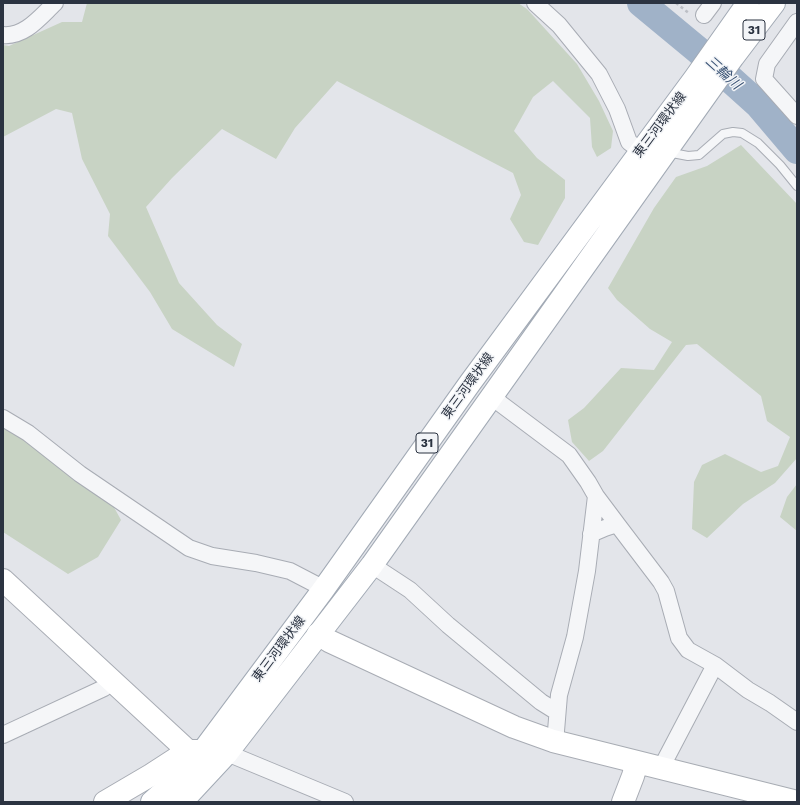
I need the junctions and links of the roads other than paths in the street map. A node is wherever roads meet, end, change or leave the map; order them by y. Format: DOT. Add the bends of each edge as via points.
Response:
graph roads {
  1 [pos="55,3"];
  2 [pos="535,3"];
  3 [pos="748,3"];
  4 [pos="774,3"];
  5 [pos="797,22"];
  6 [pos="3,36"];
  7 [pos="725,51"];
  8 [pos="702,84"];
  9 [pos="797,116"];
  10 [pos="641,151"];
  11 [pos="666,152"];
  12 [pos="797,186"];
  13 [pos="492,395"];
  14 [pos="3,418"];
  15 [pos="596,496"];
  16 [pos="617,524"];
  17 [pos="591,534"];
  18 [pos="372,565"];
  19 [pos="3,580"];
  20 [pos="323,590"];
  21 [pos="318,634"];
  22 [pos="715,665"];
  23 [pos="112,682"];
  24 [pos="558,712"];
  25 [pos="797,722"];
  26 [pos="3,735"];
  27 [pos="553,740"];
  28 [pos="196,751"];
  29 [pos="227,753"];
  30 [pos="637,762"];
  31 [pos="661,768"];
  32 [pos="104,802"];
  33 [pos="152,802"];
  34 [pos="180,802"];
  35 [pos="345,802"];
  36 [pos="623,802"];
  37 [pos="797,802"];
  1 -- 6 [label="street" via="26,30 11,36"];
  2 -- 10 [label="street" via="559,25 599,74 617,109 628,142"];
  3 -- 7 [label="main road, 東三河環状線 / 31"];
  4 -- 7 [label="main road, 東三河環状線 / 31"];
  5 -- 9 [label="street" via="767,64 764,79"];
  7 -- 8 [label="main road, 東三河環状線 / 31"];
  8 -- 10 [label="main road, 東三河環状線 / 31"];
  8 -- 11 [label="main road, 東三河環状線 / 31"];
  10 -- 20 [label="main road, 東三河環状線 / 31" via="470,382"];
  11 -- 12 [label="lane" via="699,155 723,134 742,133 758,143"];
  11 -- 13 [label="main road, 東三河環状線 / 31"];
  13 -- 15 [label="street" via="570,455"];
  13 -- 18 [label="main road, 東三河環状線 / 31"];
  14 -- 20 [label="street" via="28,433 80,474 189,548 212,556 290,571"];
  15 -- 16 [label="street"];
  15 -- 17 [label="street"];
  16 -- 17 [label="street"];
  16 -- 22 [label="street" via="666,591 679,638 688,650"];
  17 -- 24 [label="street" via="575,637 559,695"];
  18 -- 21 [label="main road, 東三河環状線 / 31"];
  18 -- 24 [label="street" via="410,590 541,702"];
  19 -- 23 [label="main road"];
  20 -- 28 [label="main road, 東三河環状線 / 31"];
  21 -- 27 [label="main road" via="514,727"];
  21 -- 29 [label="main road, 東三河環状線 / 31"];
  22 -- 25 [label="street"];
  22 -- 31 [label="street"];
  23 -- 26 [label="street"];
  23 -- 28 [label="main road"];
  24 -- 27 [label="street"];
  27 -- 30 [label="main road"];
  28 -- 29 [label="main road"];
  28 -- 32 [label="main road"];
  28 -- 33 [label="main road, 東三河環状線 / 31" via="170,786"];
  29 -- 34 [label="main road, 東三河環状線 / 31"];
  29 -- 35 [label="street"];
  30 -- 31 [label="main road"];
  30 -- 36 [label="main road"];
  31 -- 37 [label="main road"];
}
